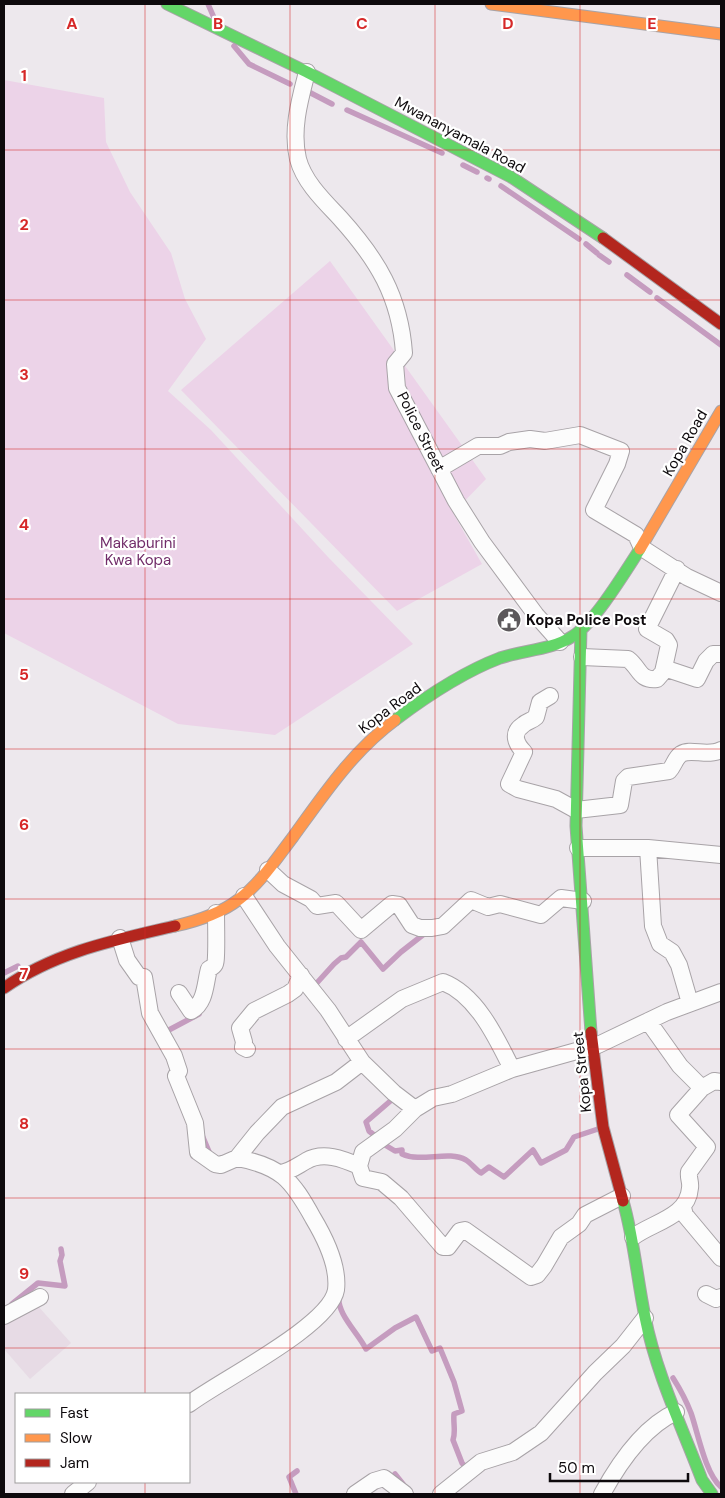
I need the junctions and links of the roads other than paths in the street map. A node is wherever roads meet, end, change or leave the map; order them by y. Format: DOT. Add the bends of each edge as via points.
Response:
graph roads {
  1 [pos="167,4"];
  2 [pos="491,4"];
  3 [pos="721,34"];
  4 [pos="307,72"];
  5 [pos="721,324"];
  6 [pos="721,411"];
  7 [pos="439,469"];
  8 [pos="642,548"];
  9 [pos="677,569"];
  10 [pos="721,593"];
  11 [pos="581,629"];
  12 [pos="560,642"];
  13 [pos="721,654"];
  14 [pos="582,657"];
  15 [pos="664,668"];
  16 [pos="550,696"];
  17 [pos="721,750"];
  18 [pos="576,810"];
  19 [pos="578,848"];
  20 [pos="648,848"];
  21 [pos="721,854"];
  22 [pos="268,870"];
  23 [pos="244,896"];
  24 [pos="583,901"];
  25 [pos="216,913"];
  26 [pos="120,938"];
  27 [pos="302,975"];
  28 [pos="4,988"];
  29 [pos="721,992"];
  30 [pos="179,993"];
  31 [pos="690,1002"];
  32 [pos="648,1021"];
  33 [pos="346,1039"];
  34 [pos="593,1047"];
  35 [pos="247,1049"];
  36 [pos="362,1062"];
  37 [pos="512,1069"];
  38 [pos="721,1082"];
  39 [pos="702,1088"];
  40 [pos="415,1109"];
  41 [pos="237,1158"];
  42 [pos="359,1166"];
  43 [pos="281,1173"];
  44 [pos="622,1196"];
  45 [pos="683,1208"];
  46 [pos="633,1237"];
  47 [pos="721,1258"];
  48 [pos="40,1297"];
  49 [pos="4,1316"];
  50 [pos="645,1318"];
  51 [pos="190,1403"];
  52 [pos="676,1412"];
  53 [pos="87,1483"];
  54 [pos="73,1494"];
  55 [pos="356,1494"];
  56 [pos="406,1494"];
  57 [pos="441,1494"];
  58 [pos="602,1494"];
  59 [pos="712,1494"];
  1 -- 4 [label="street, Mwananyamala Road"];
  2 -- 3 [label="street"];
  4 -- 5 [label="street, Mwananyamala Road" via="511,177 590,228"];
  4 -- 7 [label="street, Police Street" via="297,108 298,159 317,193 378,263 402,328 404,353 395,364 397,388"];
  6 -- 8 [label="street, Kopa Road"];
  7 -- 8 [label="street" via="478,446 580,435 589,438 621,451 594,510 636,535"];
  7 -- 12 [label="street, Police Street" via="482,542"];
  8 -- 9 [label="street"];
  8 -- 11 [label="street, Kopa Road"];
  9 -- 10 [label="street"];
  9 -- 15 [label="street" via="647,629 668,642"];
  11 -- 12 [label="street, Kopa Road"];
  11 -- 14 [label="street, Kopa Street"];
  12 -- 22 [label="street, Kopa Road" via="498,660 429,696 399,717 375,736 352,761"];
  13 -- 15 [label="street" via="709,656 696,679"];
  14 -- 15 [label="street" via="628,659 641,676 651,680 657,679"];
  14 -- 18 [label="street, Kopa Street"];
  16 -- 18 [label="street" via="540,702 536,717 518,731 516,742 524,752 509,784 556,799"];
  17 -- 18 [label="street" via="711,754 682,753 669,771 628,777 624,781 620,805"];
  18 -- 19 [label="street, Kopa Street"];
  19 -- 20 [label="street"];
  19 -- 24 [label="street, Kopa Street"];
  20 -- 21 [label="street"];
  20 -- 31 [label="street" via="653,926 660,944 672,952 679,965"];
  22 -- 23 [label="street, Kopa Road"];
  22 -- 24 [label="street" via="317,906 336,903 361,930 392,904 399,905 409,922 420,928 443,926 471,900 488,907 500,904 541,915 561,898"];
  23 -- 25 [label="street, Kopa Road"];
  23 -- 27 [label="street" via="277,946"];
  24 -- 34 [label="street, Kopa Street"];
  25 -- 26 [label="street, Kopa Road"];
  25 -- 30 [label="street" via="216,961 209,969 204,994 191,1011"];
  26 -- 28 [label="street, Kopa Road" via="52,960"];
  26 -- 41 [label="street" via="127,960 139,977 144,978 150,1013 177,1063 179,1071 176,1076 195,1123 198,1152 220,1165"];
  27 -- 33 [label="street"];
  27 -- 35 [label="street" via="288,994 254,1011 243,1023 240,1028 243,1046"];
  29 -- 31 [label="street"];
  31 -- 32 [label="street"];
  32 -- 34 [label="street"];
  32 -- 39 [label="street" via="674,1059"];
  33 -- 36 [label="street"];
  33 -- 37 [label="street" via="402,999 443,982 483,1014"];
  34 -- 37 [label="street"];
  34 -- 44 [label="street, Kopa Street" via="603,1127"];
  36 -- 40 [label="street"];
  36 -- 41 [label="street" via="336,1082 282,1107"];
  37 -- 40 [label="street" via="452,1094 433,1098"];
  38 -- 39 [label="street" via="714,1081"];
  39 -- 45 [label="street" via="678,1115 708,1147 689,1172 690,1189"];
  40 -- 42 [label="street" via="395,1129 363,1152"];
  41 -- 43 [label="street" via="264,1164"];
  42 -- 43 [label="street" via="333,1156 308,1159"];
  42 -- 44 [label="street" via="362,1178 382,1182 411,1208 443,1247 448,1247 460,1231 465,1230 531,1277 544,1266 561,1237 579,1224 585,1215"];
  43 -- 51 [label="street" via="307,1207 326,1244 335,1272 336,1290 331,1303 312,1323"];
  44 -- 46 [label="street, Kopa Street"];
  45 -- 46 [label="street"];
  45 -- 47 [label="street" via="685,1215"];
  46 -- 50 [label="street, Kopa Street"];
  48 -- 49 [label="street"];
  50 -- 52 [label="street, Kopa Street" via="658,1366"];
  50 -- 57 [label="street" via="541,1433 513,1452 471,1468"];
  52 -- 58 [label="street" via="659,1420 639,1442"];
  52 -- 59 [label="street, Kopa Street" via="702,1480"];
  53 -- 54 [label="street"];
  55 -- 56 [label="street" via="384,1478"];
}
